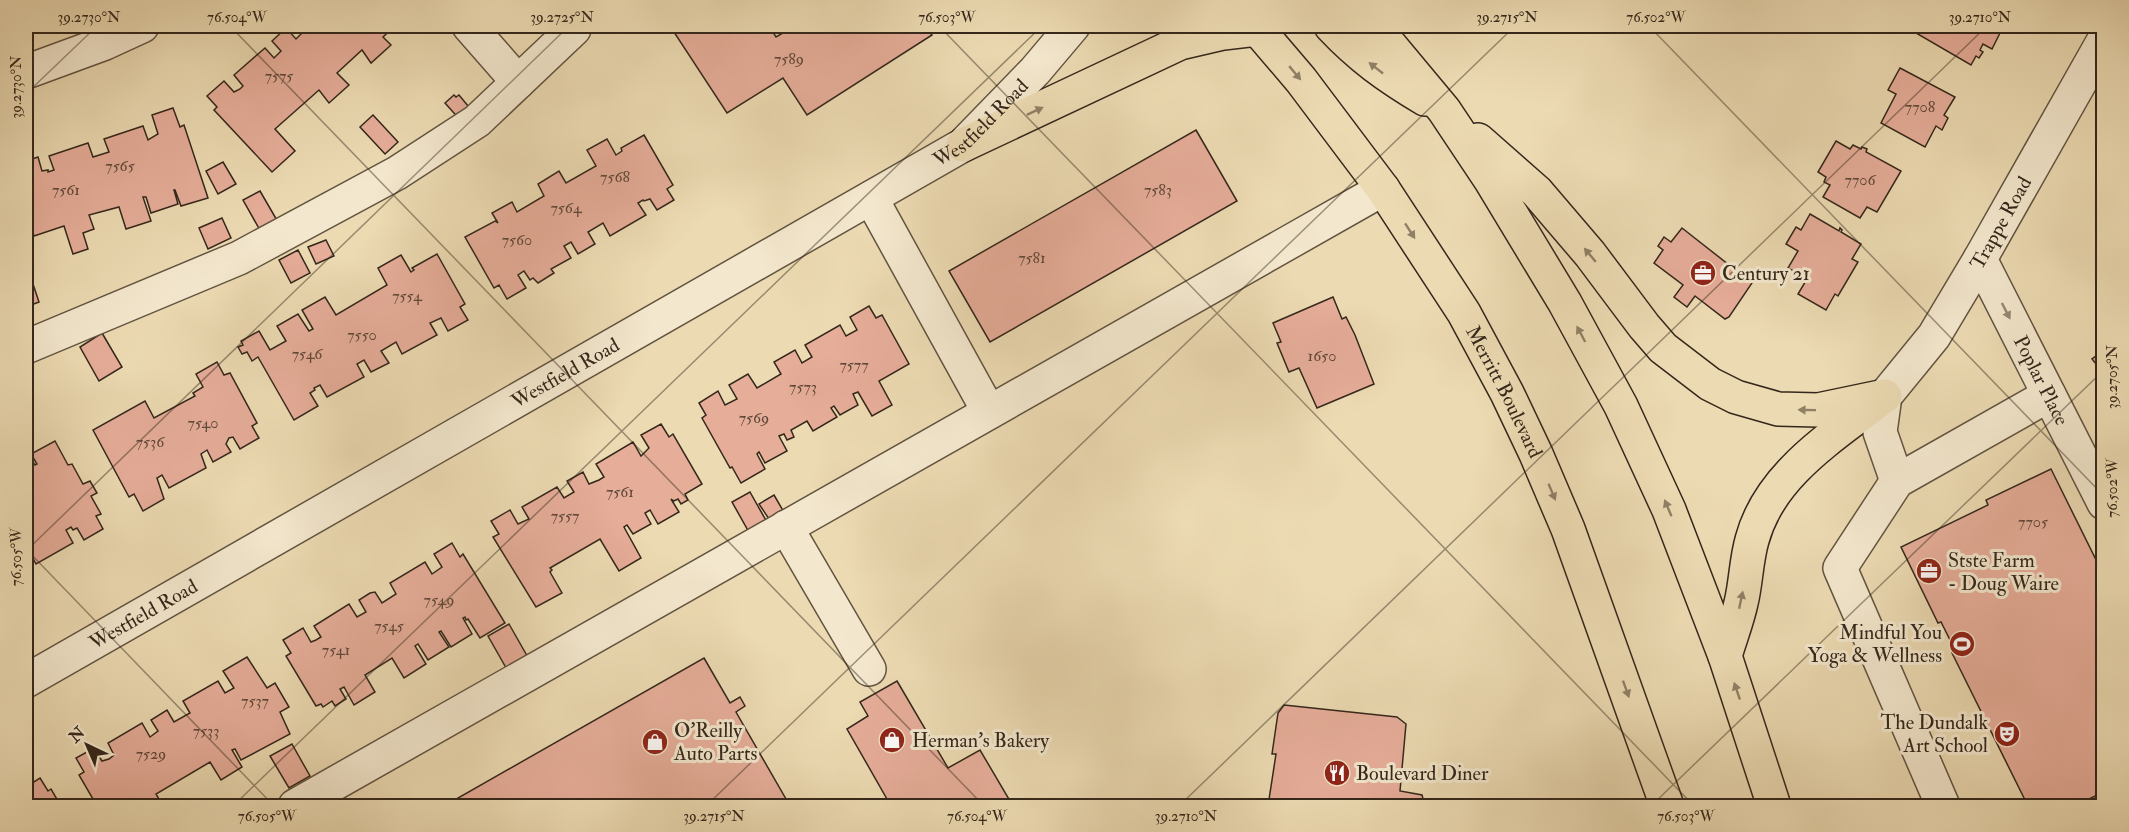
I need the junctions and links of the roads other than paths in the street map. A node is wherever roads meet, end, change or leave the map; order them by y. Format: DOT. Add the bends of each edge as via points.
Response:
graph roads {
  1 [pos="142,26"];
  2 [pos="469,26"];
  3 [pos="1073,26"];
  4 [pos="1331,26"];
  5 [pos="1374,26"];
  6 [pos="1256,27"];
  7 [pos="573,29"];
  8 [pos="2103,40"];
  9 [pos="26,72"];
  10 [pos="518,81"];
  11 [pos="1444,110"];
  12 [pos="963,145"];
  13 [pos="1383,189"];
  14 [pos="871,198"];
  15 [pos="1980,259"];
  16 [pos="26,347"];
  17 [pos="2049,395"];
  18 [pos="1885,396"];
  19 [pos="989,412"];
  20 [pos="1897,481"];
  21 [pos="2103,503"];
  22 [pos="786,527"];
  23 [pos="1725,656"];
  24 [pos="869,669"];
  25 [pos="26,681"];
  26 [pos="1751,733"];
  27 [pos="1648,752"];
  28 [pos="295,807"];
  29 [pos="1659,807"];
  30 [pos="1667,807"];
  31 [pos="1774,807"];
  32 [pos="1797,807"];
  33 [pos="1943,807"];
  1 -- 9 [label="street"];
  2 -- 10 [label="street"];
  3 -- 12 [label="street, Westfield Road"];
  11 -- 4 [label="main road, one-way" via="1386,76"];
  5 -- 11 [label="main road"];
  12 -- 6 [label="main road, one-way" via="1180,43"];
  6 -- 13 [label="main road, Merritt Boulevard, one-way"];
  7 -- 10 [label="street"];
  8 -- 15 [label="street, Trappe Road"];
  10 -- 16 [label="street" via="468,127 396,173 281,236 239,258"];
  18 -- 11 [label="main road, one-way" via="1818,410 1778,409 1736,398 1710,384 1663,348 1537,192"];
  23 -- 11 [label="main road, one-way" via="1669,510 1621,406 1559,293"];
  12 -- 14 [label="street, Westfield Road"];
  13 -- 19 [label="street"];
  13 -- 27 [label="main road, Merritt Boulevard, one-way" via="1464,313 1536,454 1568,529"];
  14 -- 19 [label="street"];
  14 -- 25 [label="street, Westfield Road"];
  15 -- 17 [label="street, Poplar Place, one-way"];
  15 -- 18 [label="street, Trappe Road" via="1934,336"];
  17 -- 20 [label="street"];
  17 -- 21 [label="street, Poplar Place"];
  18 -- 20 [label="street" via="1880,432"];
  23 -- 18 [label="main road, one-way" via="1741,604 1752,539 1767,503 1788,475"];
  19 -- 22 [label="street"];
  20 -- 33 [label="street" via="1840,567"];
  22 -- 24 [label="street"];
  22 -- 28 [label="street"];
  26 -- 23 [label="main road, one-way"];
  26 -- 31 [label="main road"];
  26 -- 32 [label="main road"];
  27 -- 29 [label="main road"];
  27 -- 30 [label="main road, Merritt Boulevard"];
}
